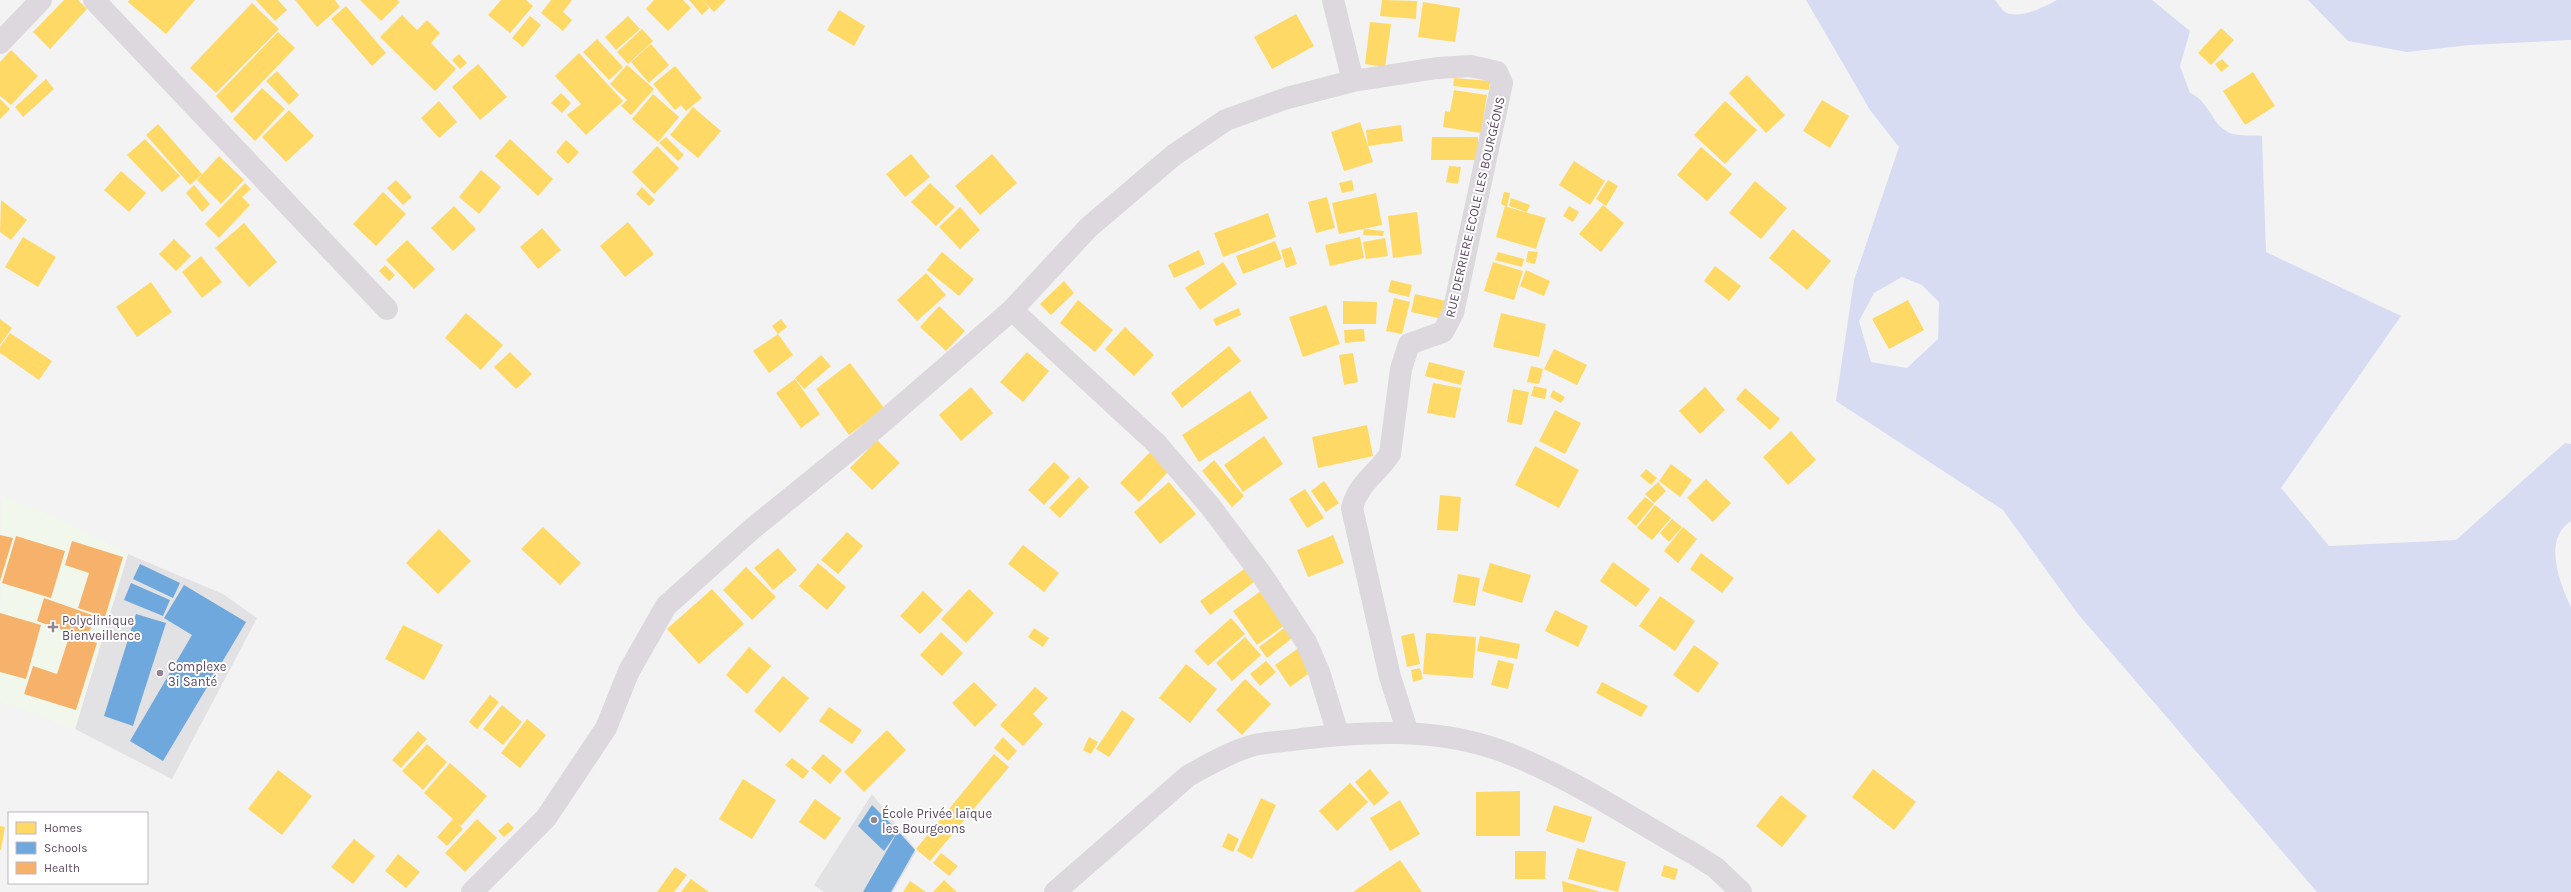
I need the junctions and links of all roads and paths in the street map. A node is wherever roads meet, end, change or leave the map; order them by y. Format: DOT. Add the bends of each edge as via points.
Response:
graph roads {
  1 [pos="42,0"];
  2 [pos="94,0"];
  3 [pos="1333,0"];
  4 [pos="0,43"];
  5 [pos="1353,81"];
  6 [pos="387,309"];
  7 [pos="1012,310"];
  8 [pos="1408,733"];
  9 [pos="1338,734"];
  10 [pos="472,892"];
  11 [pos="1055,892"];
  12 [pos="1741,892"];
  1 -- 4 [label="street"];
  2 -- 6 [label="street"];
  3 -- 5 [label="street"];
  5 -- 7 [label="street, RUE DERRIERE ECOLE LES BOURGÉONS" via="1287,98 1226,120 1201,136 1174,155 1088,227"];
  5 -- 8 [label="street, RUE DERRIERE ECOLE LES BOURGÉONS" via="1437,68 1472,66 1498,72 1502,84 1453,313 1443,332 1409,344 1400,369 1390,454 1384,464 1358,489 1352,508 1390,677"];
  7 -- 9 [label="street" via="1156,443 1210,506 1264,578 1306,642 1319,672"];
  7 -- 10 [label="street, RUE DERRIERE ECOLE LES BOURGÉONS" via="863,439 752,529 666,606 629,671 606,728 546,818"];
  8 -- 9 [label="street"];
  8 -- 12 [label="street" via="1449,738 1499,750 1550,773 1694,854 1716,868"];
  9 -- 11 [label="street" via="1251,746 1188,776"];
}
